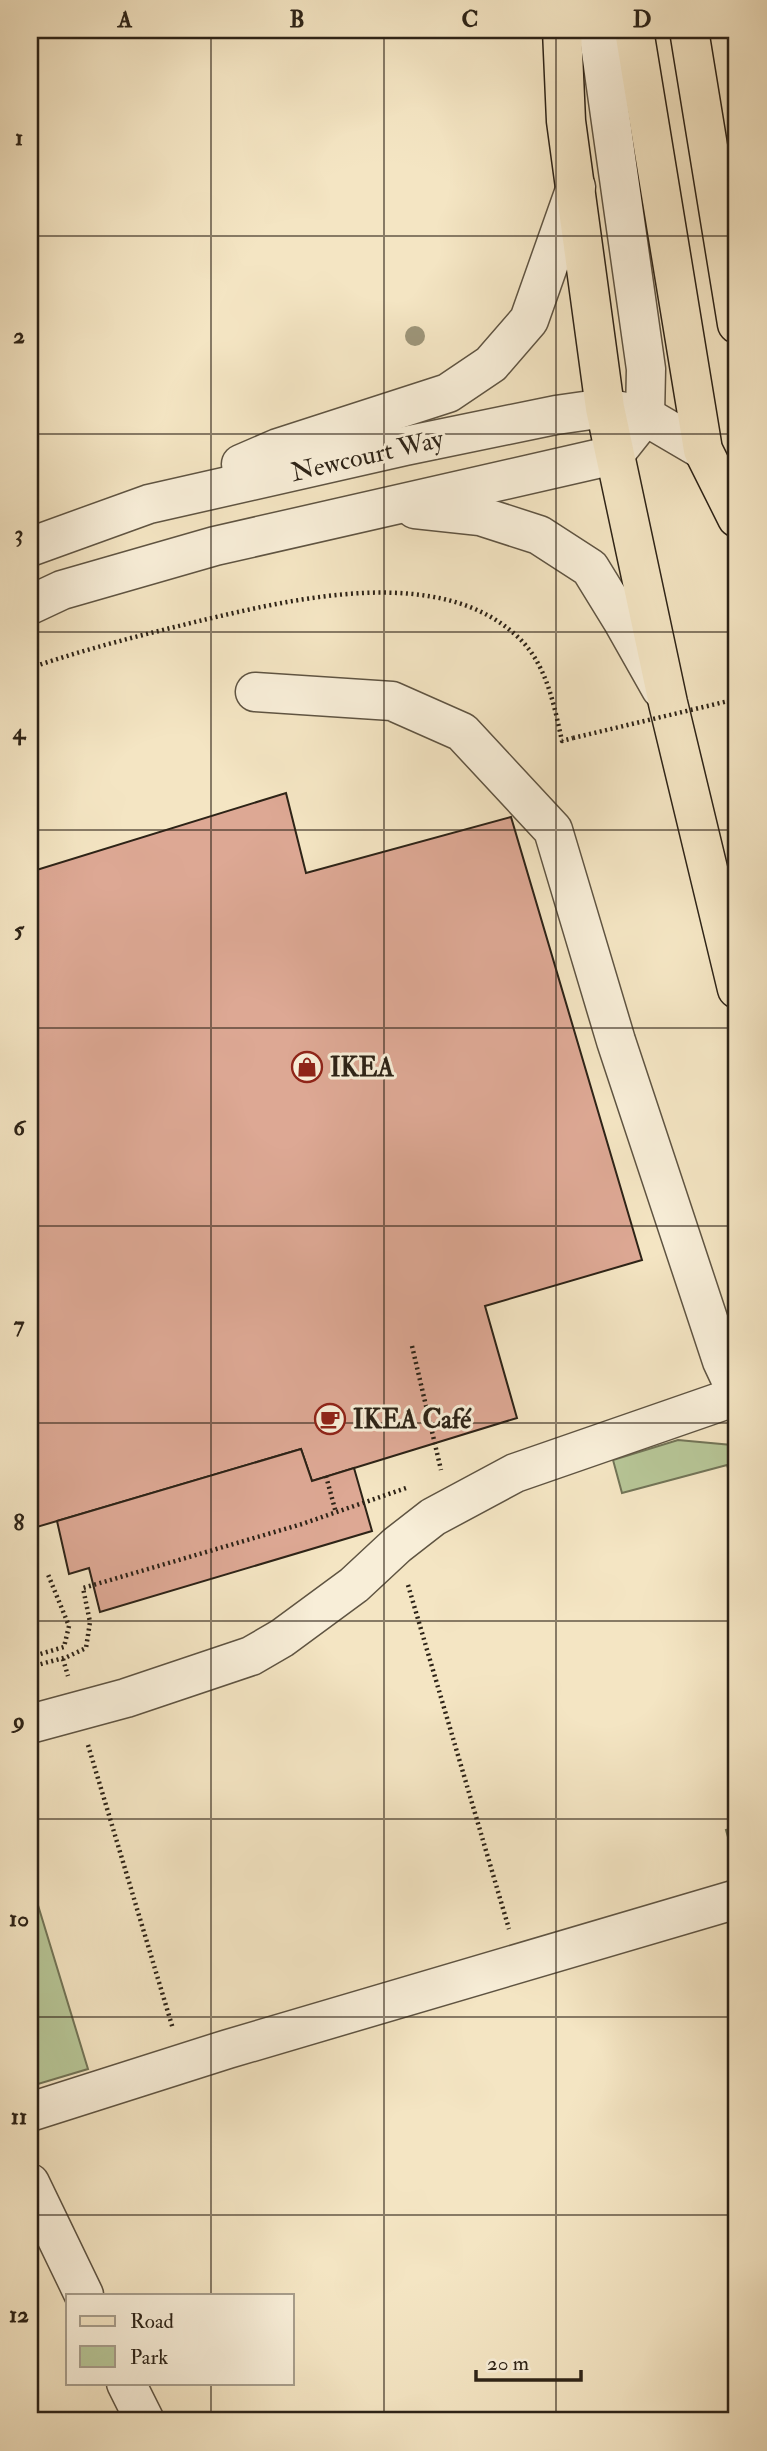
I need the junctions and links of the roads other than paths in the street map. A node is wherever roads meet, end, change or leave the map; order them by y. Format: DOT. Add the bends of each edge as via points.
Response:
graph roads {
  1 [pos="539,30"];
  2 [pos="562,30"];
  3 [pos="598,30"];
  4 [pos="634,30"];
  5 [pos="689,30"];
  6 [pos="566,121"];
  7 [pos="576,187"];
  8 [pos="737,324"];
  9 [pos="606,408"];
  10 [pos="645,415"];
  11 [pos="703,450"];
  12 [pos="614,455"];
  13 [pos="149,505"];
  14 [pos="383,506"];
  15 [pos="737,518"];
  16 [pos="30,547"];
  17 [pos="30,605"];
  18 [pos="255,692"];
  19 [pos="668,703"];
  20 [pos="737,989"];
  21 [pos="737,1394"];
  22 [pos="30,1724"];
  23 [pos="737,1899"];
  24 [pos="30,2112"];
  25 [pos="30,2183"];
  26 [pos="84,2294"];
  27 [pos="127,2384"];
  28 [pos="145,2421"];
  1 -- 6 [label="main road"];
  2 -- 6 [label="main road"];
  3 -- 10 [label="street" via="646,369"];
  4 -- 11 [label="main road"];
  5 -- 8 [label="main road"];
  6 -- 7 [label="main road"];
  7 -- 9 [label="main road"];
  7 -- 13 [label="street" via="529,320 491,364 448,393 278,448"];
  9 -- 10 [label="street, Newcourt Way"];
  9 -- 12 [label="main road"];
  9 -- 13 [label="street, Newcourt Way" via="405,446"];
  10 -- 11 [label="street, Newcourt Way"];
  10 -- 12 [label="street"];
  11 -- 15 [label="main road"];
  12 -- 14 [label="street, Newcourt Way"];
  12 -- 19 [label="main road"];
  13 -- 16 [label="street, Newcourt Way"];
  14 -- 17 [label="street, Newcourt Way" via="215,546 62,590"];
  14 -- 19 [label="street" via="480,516 539,535 590,568"];
  18 -- 21 [label="street" via="391,701 462,732 553,830 615,1041"];
  19 -- 20 [label="main road"];
  21 -- 22 [label="street" via="515,1474 433,1517 354,1585 251,1656"];
  23 -- 24 [label="street"];
  25 -- 26 [label="street"];
  27 -- 28 [label="street"];
}
